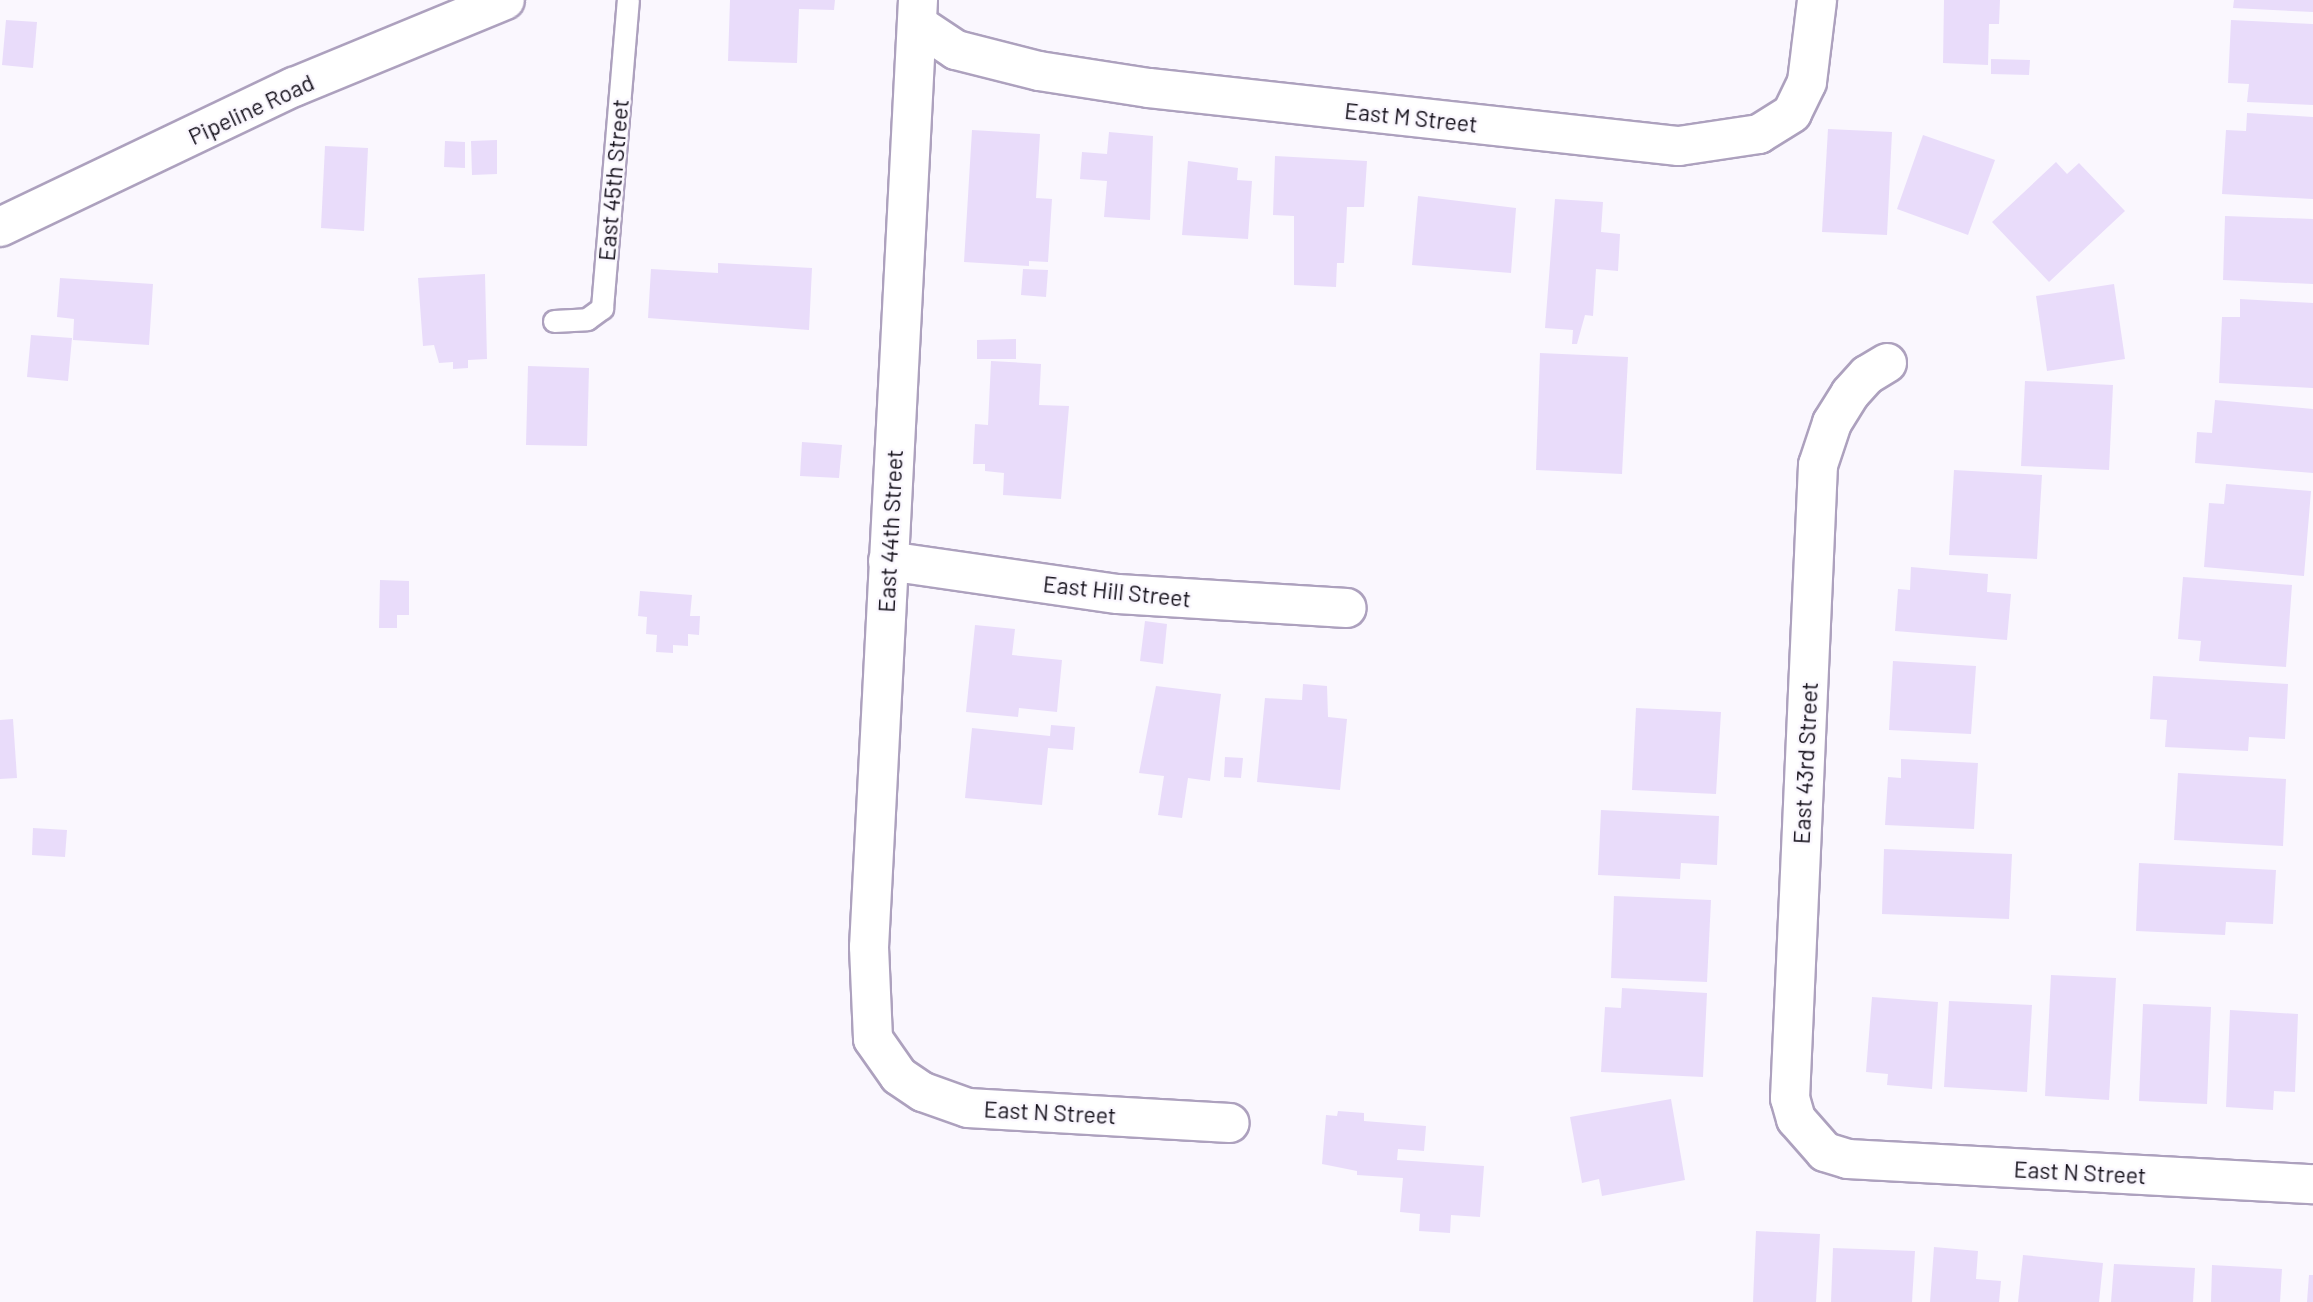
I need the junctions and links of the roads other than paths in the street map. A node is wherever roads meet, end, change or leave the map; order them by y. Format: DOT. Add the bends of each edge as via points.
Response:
graph roads {
  1 [pos="505,0"];
  2 [pos="628,0"];
  3 [pos="1817,0"];
  4 [pos="918,12"];
  5 [pos="0,227"];
  6 [pos="554,321"];
  7 [pos="1887,363"];
  8 [pos="888,561"];
  9 [pos="1347,608"];
  10 [pos="884,1060"];
  11 [pos="1230,1123"];
  12 [pos="1847,1159"];
  13 [pos="2313,1184"];
  1 -- 5 [label="street, Pipeline Road" via="294,87"];
  2 -- 6 [label="lane, East 45th Street" via="602,308 587,319"];
  3 -- 4 [label="street, East M Street" via="1807,82 1792,113 1759,134 1689,145 1150,89 981,59 956,50"];
  4 -- 8 [label="street, East 44th Street"];
  7 -- 12 [label="street, East 43rd Street" via="1867,375 1850,394 1832,424 1818,465 1790,1098 1796,1119 1809,1138 1825,1152"];
  8 -- 9 [label="street, East Hill Street" via="1118,594"];
  8 -- 10 [label="street, East 44th Street" via="869,947 869,1010 873,1039"];
  10 -- 11 [label="street, East N Street" via="923,1092 968,1108"];
  12 -- 13 [label="street, East N Street"];
}
